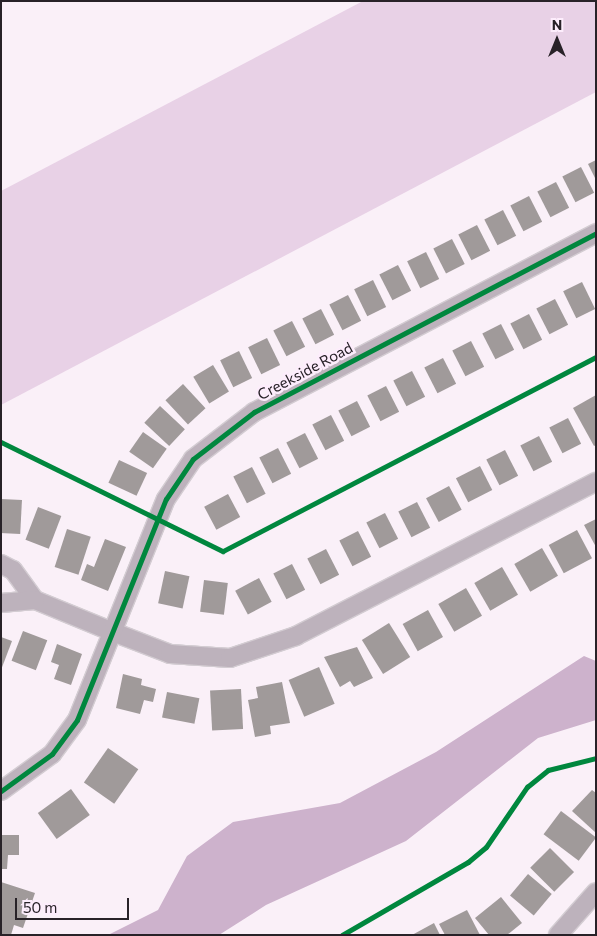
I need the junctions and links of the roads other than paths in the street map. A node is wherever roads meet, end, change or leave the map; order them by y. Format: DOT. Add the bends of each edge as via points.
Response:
graph roads {
  1 [pos="596,233"];
  2 [pos="596,482"];
  3 [pos="1,564"];
  4 [pos="35,600"];
  5 [pos="1,603"];
  6 [pos="113,632"];
  7 [pos="1,790"];
  8 [pos="596,892"];
  9 [pos="558,935"];
  1 -- 6 [label="street, Creekside Road" via="254,412 193,459 166,499"];
  2 -- 6 [label="street" via="296,636 230,658 170,654"];
  3 -- 4 [label="street" via="13,570"];
  4 -- 5 [label="street"];
  4 -- 6 [label="street"];
  6 -- 7 [label="street, Creekside Road" via="77,720 52,754"];
  8 -- 9 [label="street"];
}
